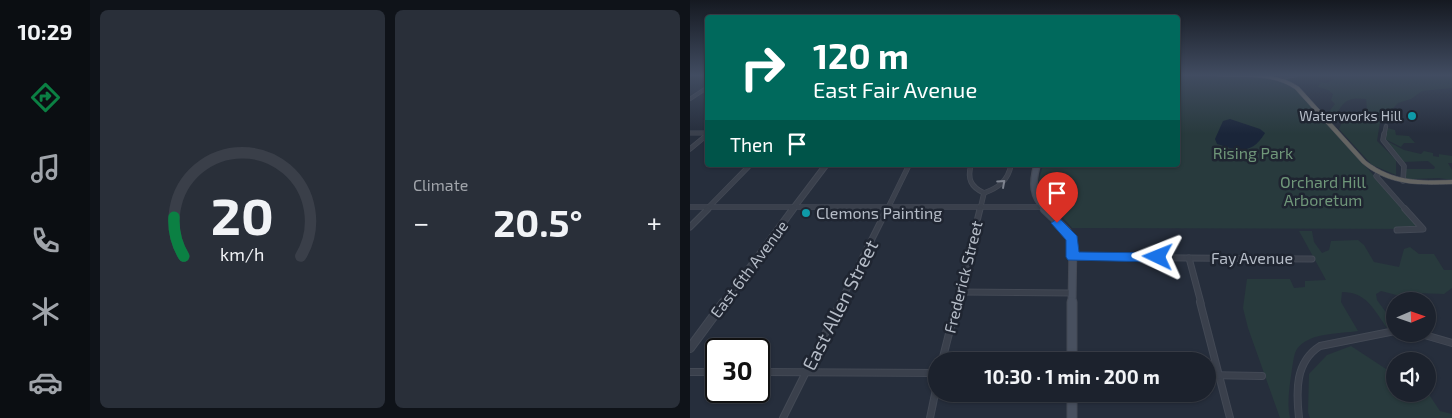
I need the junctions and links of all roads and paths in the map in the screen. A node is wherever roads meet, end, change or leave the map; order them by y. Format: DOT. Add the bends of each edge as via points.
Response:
graph roads {
  1 [pos="1303,95"];
  2 [pos="1386,126"];
  3 [pos="690,133"];
  4 [pos="705,134"];
  5 [pos="705,136"];
  6 [pos="690,149"];
  7 [pos="748,167"];
  8 [pos="825,167"];
  9 [pos="908,167"];
  10 [pos="970,167"];
  11 [pos="1011,167"];
  12 [pos="1036,167"];
  13 [pos="1379,173"];
  14 [pos="1403,182"];
  15 [pos="1452,182"];
  16 [pos="984,193"];
  17 [pos="710,206"];
  18 [pos="796,206"];
  19 [pos="889,206"];
  20 [pos="690,207"];
  21 [pos="981,207"];
  22 [pos="1042,207"];
  23 [pos="690,227"];
  24 [pos="1397,230"];
  25 [pos="1073,257"];
  26 [pos="1189,258"];
  27 [pos="1312,259"];
  28 [pos="960,292"];
  29 [pos="1072,293"];
  30 [pos="1386,333"];
  31 [pos="1436,338"];
  32 [pos="1452,343"];
  33 [pos="690,348"];
  34 [pos="944,352"];
  35 [pos="1072,352"];
  36 [pos="690,372"];
  37 [pos="705,372"];
  38 [pos="770,372"];
  39 [pos="806,372"];
  40 [pos="928,373"];
  41 [pos="1219,375"];
  42 [pos="1262,376"];
  43 [pos="933,402"];
  44 [pos="1072,402"];
  45 [pos="783,418"];
  46 [pos="930,418"];
  47 [pos="1072,418"];
  48 [pos="1230,418"];
  49 [pos="1299,418"];
  1 -- 13 [label="highway" via="1364,162"];
  2 -- 14 [label="street" via="1383,140 1404,166"];
  3 -- 4 [label="street"];
  5 -- 6 [label="street"];
  7 -- 17 [label="street"];
  8 -- 18 [label="street, East 6th Avenue"];
  9 -- 19 [label="street, East Allen Street"];
  10 -- 16 [label="street" via="969,181"];
  16 -- 11 [label="street, one-way" via="1006,180"];
  12 -- 22 [label="main road" via="1032,187"];
  13 -- 14 [label="highway"];
  13 -- 24 [label="street" via="1376,176 1423,228"];
  14 -- 15 [label="highway"];
  16 -- 21 [label="street, Frederick Street"];
  17 -- 18 [label="street"];
  17 -- 20 [label="street"];
  17 -- 23 [label="street"];
  18 -- 19 [label="street"];
  18 -- 33 [label="street, East 6th Avenue"];
  19 -- 21 [label="street"];
  19 -- 39 [label="street, East Allen Street"];
  21 -- 22 [label="street"];
  21 -- 28 [label="street, Frederick Street"];
  22 -- 25 [label="main road" via="1072,239"];
  25 -- 26 [label="street, Fay Avenue"];
  25 -- 29 [label="main road"];
  26 -- 27 [label="street, Fay Avenue"];
  26 -- 41 [label="street"];
  28 -- 29 [label="street"];
  28 -- 34 [label="street, Frederick Street"];
  29 -- 35 [label="main road"];
  30 -- 49 [label="street" via="1320,346 1310,352 1304,362 1298,388"];
  31 -- 32 [label="street"];
  36 -- 37 [label="street"];
  38 -- 39 [label="street"];
  39 -- 40 [label="street"];
  39 -- 45 [label="street, East Allen Street"];
  41 -- 42 [label="street"];
  41 -- 48 [label="street"];
  43 -- 46 [label="street"];
  44 -- 47 [label="main road"];
}
